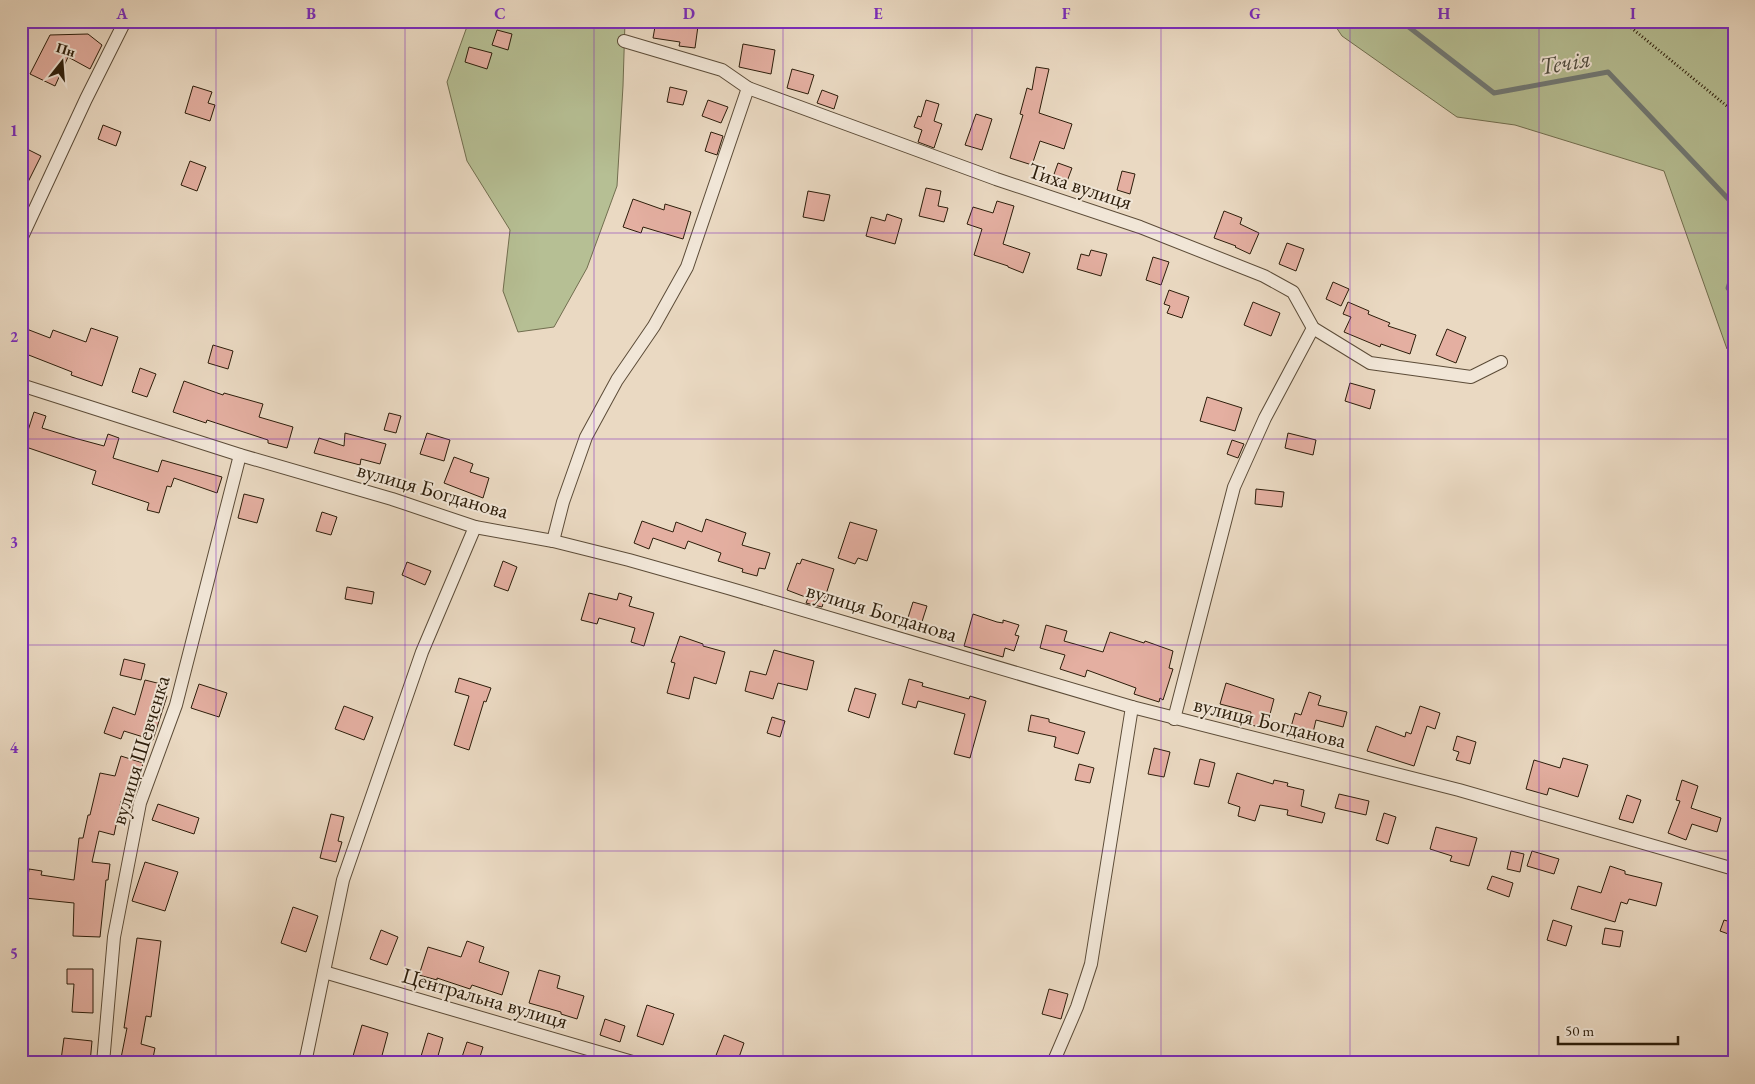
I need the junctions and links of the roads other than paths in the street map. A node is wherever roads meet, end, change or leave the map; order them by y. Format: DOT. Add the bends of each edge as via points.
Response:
graph roads {
  1 [pos="125,21"];
  2 [pos="624,41"];
  3 [pos="748,88"];
  4 [pos="21,239"];
  5 [pos="1313,328"];
  6 [pos="1501,362"];
  7 [pos="21,385"];
  8 [pos="240,454"];
  9 [pos="475,527"];
  10 [pos="553,540"];
  11 [pos="1132,707"];
  12 [pos="1174,719"];
  13 [pos="1734,869"];
  14 [pos="324,972"];
  15 [pos="103,1063"];
  16 [pos="304,1063"];
  17 [pos="636,1063"];
  18 [pos="1054,1063"];
  1 -- 4 [label="street"];
  2 -- 3 [label="street, Тиха вулиця" via="722,70"];
  3 -- 5 [label="street, Тиха вулиця" via="996,179 1140,226 1264,276 1293,292"];
  3 -- 10 [label="street" via="687,267 586,437"];
  5 -- 6 [label="street, Тиха вулиця" via="1370,363 1471,377"];
  5 -- 12 [label="street" via="1265,418 1234,487"];
  7 -- 8 [label="street, вулиця Богданова"];
  8 -- 9 [label="street, вулиця Богданова"];
  8 -- 15 [label="street, вулиця Шевченка" via="176,704 140,803 114,937"];
  9 -- 10 [label="street, вулиця Богданова"];
  9 -- 14 [label="street" via="422,652 366,812 343,880"];
  10 -- 11 [label="street, вулиця Богданова"];
  11 -- 12 [label="street, вулиця Богданова"];
  11 -- 18 [label="street" via="1091,964"];
  12 -- 13 [label="street, вулиця Богданова" via="1459,790"];
  14 -- 16 [label="street"];
  14 -- 17 [label="street, Центральна вулиця"];
}
